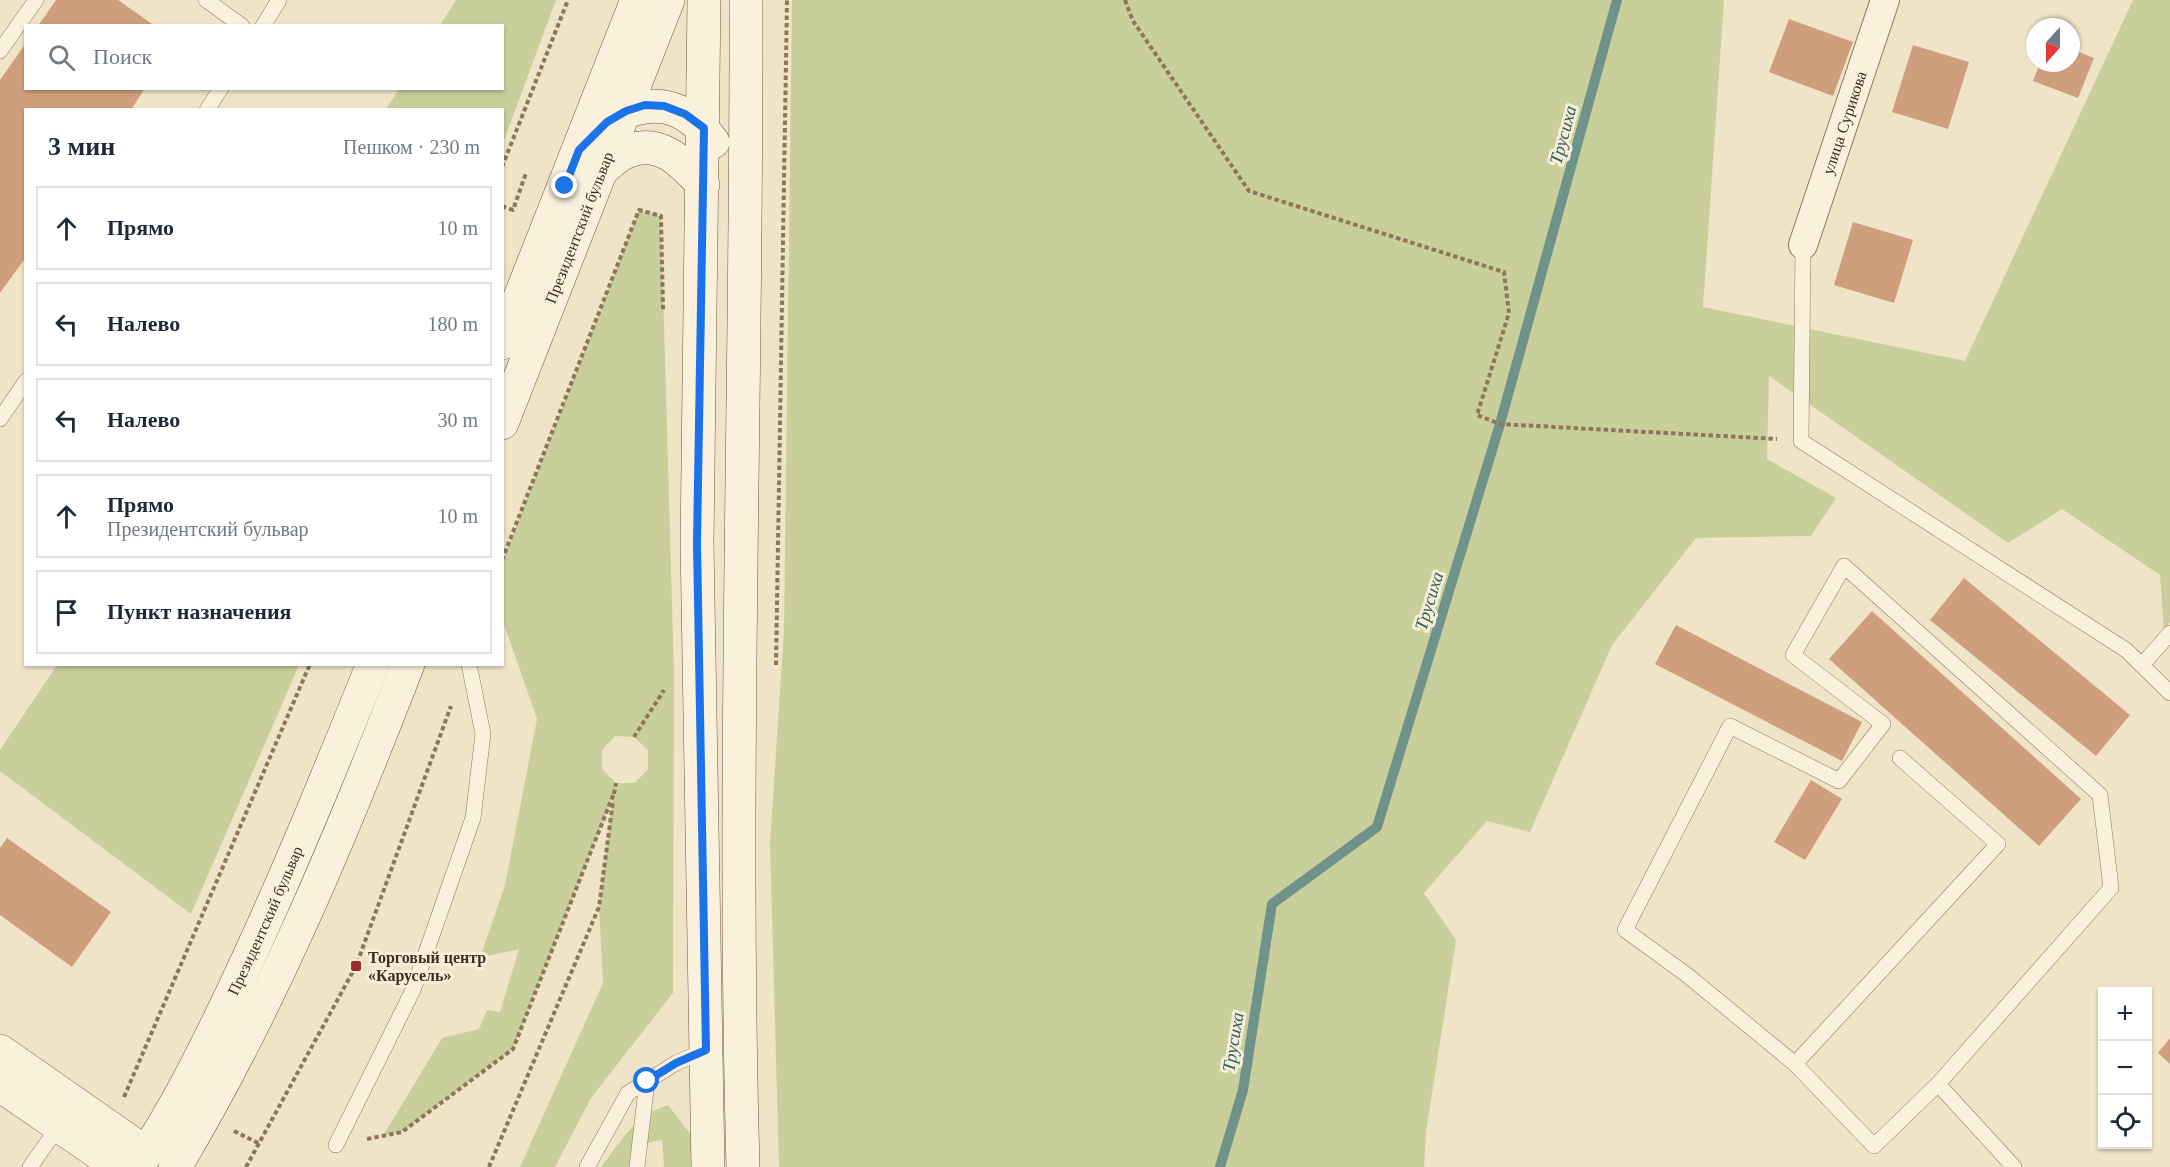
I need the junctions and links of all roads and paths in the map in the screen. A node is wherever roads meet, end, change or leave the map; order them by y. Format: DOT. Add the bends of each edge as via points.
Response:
graph roads {
  1 [pos="36,0"];
  2 [pos="206,0"];
  3 [pos="279,0"];
  4 [pos="568,0"];
  5 [pos="637,0"];
  6 [pos="668,0"];
  7 [pos="704,0"];
  8 [pos="746,0"];
  9 [pos="1125,0"];
  10 [pos="1885,0"];
  11 [pos="239,24"];
  12 [pos="264,24"];
  13 [pos="0,51"];
  14 [pos="220,90"];
  15 [pos="208,108"];
  16 [pos="626,111"];
  17 [pos="704,128"];
  18 [pos="591,160"];
  19 [pos="504,161"];
  20 [pos="526,173"];
  21 [pos="703,185"];
  22 [pos="746,188"];
  23 [pos="504,207"];
  24 [pos="1803,244"];
  25 [pos="663,310"];
  26 [pos="504,339"];
  27 [pos="24,384"];
  28 [pos="504,417"];
  29 [pos="0,419"];
  30 [pos="1801,441"];
  31 [pos="504,555"];
  32 [pos="2170,633"];
  33 [pos="2142,665"];
  34 [pos="309,666"];
  35 [pos="373,666"];
  36 [pos="407,666"];
  37 [pos="469,666"];
  38 [pos="669,684"];
  39 [pos="2170,693"];
  40 [pos="452,703"];
  41 [pos="634,736"];
  42 [pos="1900,758"];
  43 [pos="616,783"];
  44 [pos="614,793"];
  45 [pos="706,1050"];
  46 [pos="0,1051"];
  47 [pos="1795,1064"];
  48 [pos="647,1081"];
  49 [pos="1938,1084"];
  50 [pos="0,1085"];
  51 [pos="121,1106"];
  52 [pos="67,1115"];
  53 [pos="227,1127"];
  54 [pos="383,1136"];
  55 [pos="260,1144"];
  56 [pos="336,1145"];
  57 [pos="146,1164"];
  58 [pos="30,1167"];
  59 [pos="246,1167"];
  60 [pos="489,1167"];
  61 [pos="587,1167"];
  62 [pos="637,1167"];
  63 [pos="708,1167"];
  64 [pos="743,1167"];
  65 [pos="2014,1167"];
  1 -- 13 [label="lane"];
  2 -- 11 [label="lane"];
  3 -- 12 [label="lane"];
  4 -- 19 [label="path"];
  5 -- 18 [label="main road, Президентский бульвар"];
  6 -- 16 [label="main road"];
  7 -- 17 [label="main road"];
  8 -- 22 [label="main road"];
  9 -- 30 [label="path" via="1133,21 1249,191 1504,272 1509,313 1477,415 1500,424"];
  10 -- 24 [label="street, улица Сурикова"];
  14 -- 15 [label="lane"];
  16 -- 17 [label="main road" via="645,105 664,106 685,114"];
  16 -- 18 [label="main road" via="607,122"];
  17 -- 21 [label="main road"];
  17 -- 22 [label="main road"];
  18 -- 21 [label="main road" via="647,147 666,151"];
  18 -- 26 [label="main road, Президентский бульвар"];
  18 -- 28 [label="main road, Президентский бульвар"];
  20 -- 23 [label="path" via="513,210"];
  21 -- 45 [label="main road" via="697,543"];
  22 -- 64 [label="main road" via="740,739"];
  24 -- 30 [label="lane"];
  25 -- 31 [label="path" via="661,216 639,210"];
  27 -- 29 [label="lane"];
  30 -- 33 [label="lane" via="2126,650"];
  32 -- 33 [label="lane"];
  33 -- 39 [label="lane"];
  34 -- 51 [label="path"];
  35 -- 57 [label="main road, Президентский бульвар" via="269,914"];
  36 -- 57 [label="main road, Президентский бульвар" via="296,936 244,1044 205,1117"];
  37 -- 56 [label="lane" via="483,734 473,818 413,990"];
  38 -- 41 [label="path"];
  40 -- 55 [label="path" via="356,966"];
  42 -- 47 [label="lane" via="1998,844"];
  43 -- 44 [label="path"];
  44 -- 54 [label="path" via="513,1049 402,1132"];
  44 -- 60 [label="path" via="599,908"];
  45 -- 48 [label="lane"];
  45 -- 63 [label="main road"];
  46 -- 52 [label="main road"];
  47 -- 49 [label="lane" via="1874,1146"];
  47 -- 49 [label="lane" via="1687,975 1625,930 1730,726 1839,781 1883,723 1793,655 1844,566 2100,795 2111,888"];
  48 -- 61 [label="lane" via="628,1093"];
  48 -- 62 [label="lane"];
  49 -- 65 [label="lane"];
  50 -- 52 [label="main road"];
  52 -- 57 [label="main road"];
  52 -- 58 [label="lane"];
  53 -- 55 [label="path"];
  55 -- 59 [label="path"];
}
